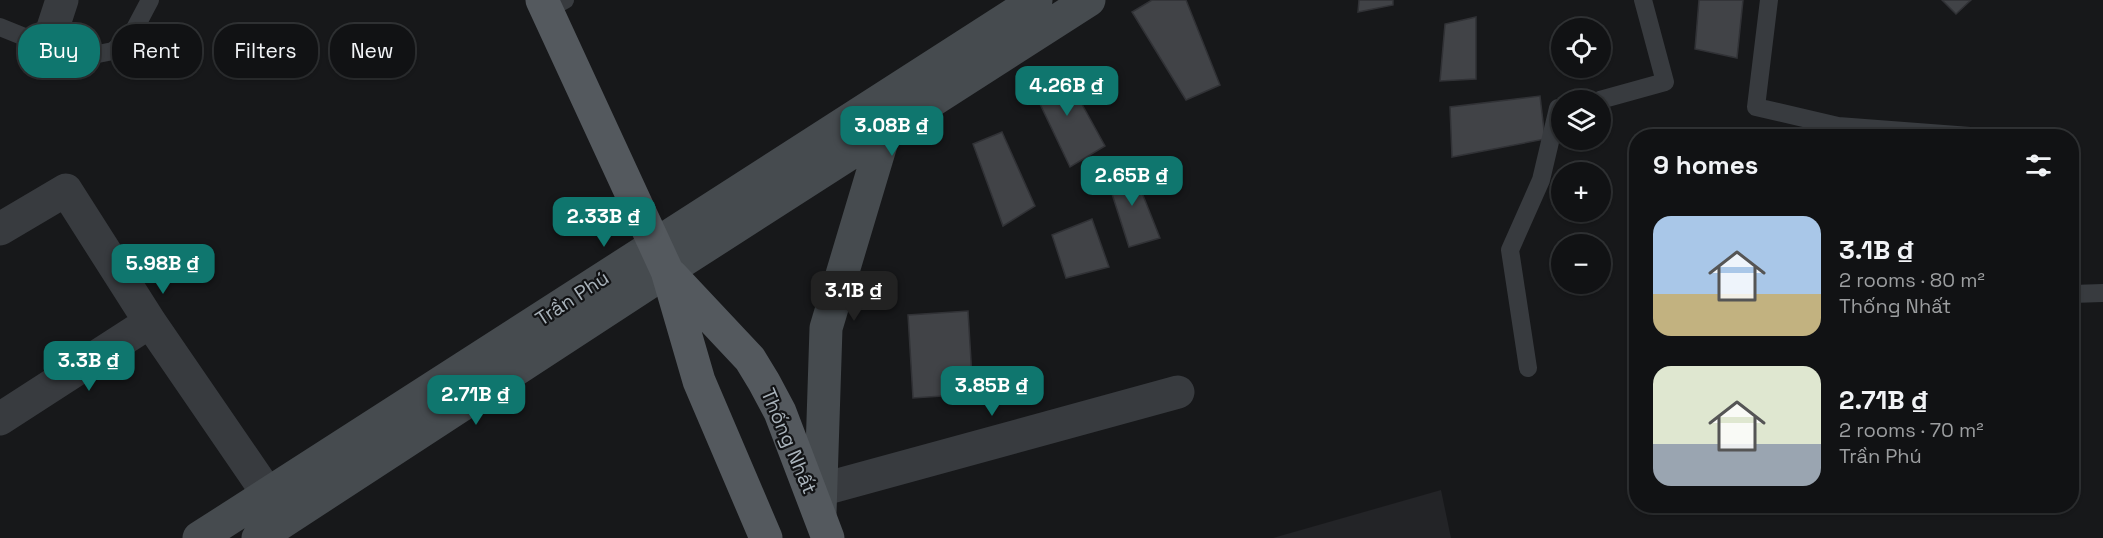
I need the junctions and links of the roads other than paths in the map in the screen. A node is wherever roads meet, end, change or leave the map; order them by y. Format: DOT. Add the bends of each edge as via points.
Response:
graph roads {
  1 [pos="62,0"];
  2 [pos="150,0"];
  3 [pos="1036,0"];
  4 [pos="1089,0"];
  5 [pos="1643,0"];
  6 [pos="1769,0"];
  7 [pos="551,4"];
  8 [pos="54,24"];
  9 [pos="0,27"];
  10 [pos="18,34"];
  11 [pos="100,54"];
  12 [pos="1611,97"];
  13 [pos="1847,129"];
  14 [pos="885,131"];
  15 [pos="1551,138"];
  16 [pos="0,229"];
  17 [pos="661,258"];
  18 [pos="2103,293"];
  19 [pos="2079,294"];
  20 [pos="150,322"];
  21 [pos="1528,368"];
  22 [pos="1178,392"];
  23 [pos="0,419"];
  24 [pos="277,507"];
  25 [pos="823,523"];
  26 [pos="200,538"];
  27 [pos="258,538"];
  28 [pos="766,538"];
  1 -- 8 [label="street"];
  2 -- 11 [label="lane" via="131,36 113,51"];
  3 -- 17 [label="main road, Trần Phú"];
  4 -- 14 [label="main road, Trần Phú"];
  5 -- 12 [label="lane" via="1665,82"];
  6 -- 13 [label="lane" via="1756,107"];
  7 -- 17 [label="main road, Thống Nhất"];
  9 -- 10 [label="lane"];
  14 -- 17 [label="main road, Trần Phú"];
  14 -- 25 [label="main road" via="826,328"];
  15 -- 21 [label="lane" via="1541,180 1510,250"];
  16 -- 20 [label="street" via="66,190"];
  17 -- 24 [label="main road, Trần Phú"];
  17 -- 25 [label="main road, Thống Nhất" via="750,359 780,411"];
  17 -- 28 [label="main road, Thống Nhất" via="699,381"];
  18 -- 19 [label="lane"];
  20 -- 23 [label="street"];
  20 -- 24 [label="street"];
  22 -- 25 [label="street"];
  24 -- 26 [label="main road, Trần Phú"];
  24 -- 27 [label="main road, Trần Phú"];
}
